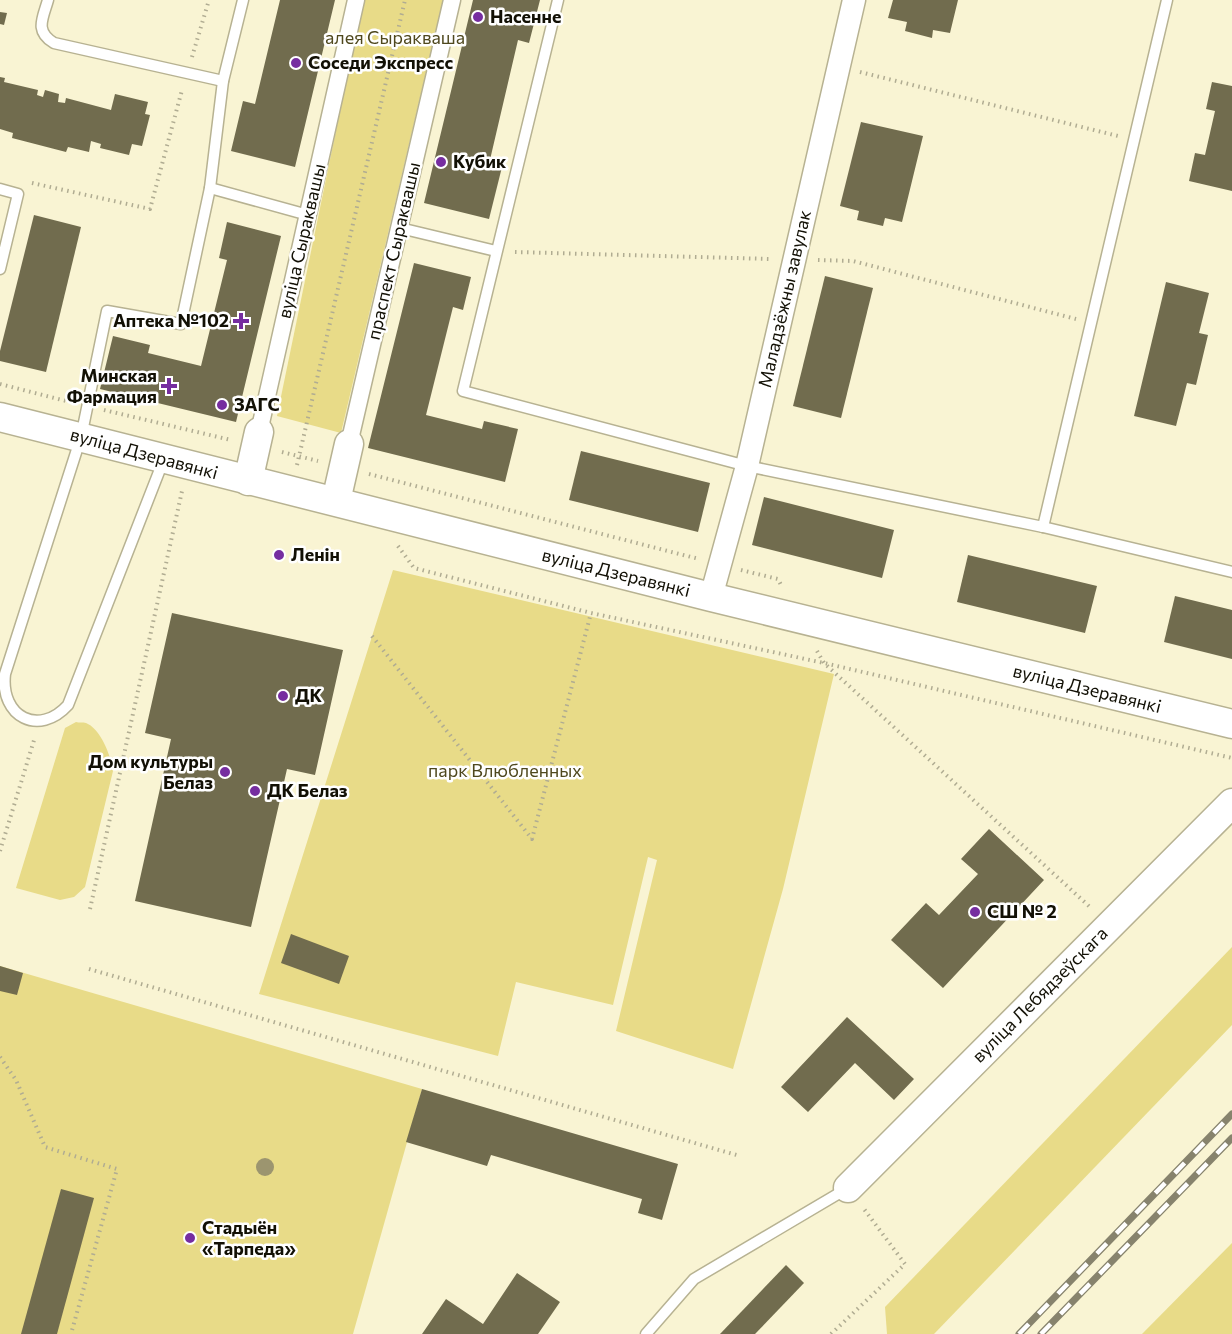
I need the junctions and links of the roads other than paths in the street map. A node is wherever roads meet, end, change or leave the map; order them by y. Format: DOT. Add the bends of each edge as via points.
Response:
graph roads {
  1 [pos="48,0"];
  2 [pos="243,0"];
  3 [pos="356,0"];
  4 [pos="452,0"];
  5 [pos="558,0"];
  6 [pos="854,0"];
  7 [pos="1167,0"];
  8 [pos="223,81"];
  9 [pos="210,188"];
  10 [pos="0,189"];
  11 [pos="308,215"];
  12 [pos="400,228"];
  13 [pos="496,251"];
  14 [pos="0,269"];
  15 [pos="0,417"];
  16 [pos="259,432"];
  17 [pos="81,437"];
  18 [pos="349,444"];
  19 [pos="747,466"];
  20 [pos="159,472"];
  21 [pos="248,481"];
  22 [pos="336,501"];
  23 [pos="1042,527"];
  24 [pos="1232,572"];
  25 [pos="711,597"];
  26 [pos="1232,724"];
  27 [pos="1232,803"];
  28 [pos="848,1188"];
  29 [pos="645,1334"];
  1 -- 8 [label="lane" via="41,24 47,39 54,43"];
  2 -- 8 [label="lane"];
  3 -- 11 [label="street, вуліца Сыраквашы"];
  4 -- 12 [label="street, праспект Сыраквашы"];
  5 -- 13 [label="lane"];
  6 -- 19 [label="street, Маладзёжны завулак"];
  7 -- 23 [label="lane"];
  8 -- 9 [label="lane"];
  9 -- 11 [label="lane"];
  9 -- 17 [label="lane" via="182,324 107,311"];
  10 -- 14 [label="lane" via="18,194"];
  11 -- 16 [label="street, вуліца Сыраквашы"];
  12 -- 13 [label="lane"];
  12 -- 18 [label="street, праспект Сыраквашы"];
  13 -- 19 [label="lane" via="463,391"];
  15 -- 17 [label="street, вуліца Дзеравянкі"];
  16 -- 21 [label="street, вуліца Сыраквашы"];
  17 -- 20 [label="street, вуліца Дзеравянкі"];
  17 -- 20 [label="lane" via="4,674 4,697 18,715 28,720 50,719 68,705"];
  18 -- 22 [label="street, праспект Сыраквашы"];
  19 -- 23 [label="lane"];
  19 -- 25 [label="street, Маладзёжны завулак"];
  20 -- 21 [label="street, вуліца Дзеравянкі"];
  21 -- 22 [label="street, вуліца Дзеравянкі"];
  22 -- 25 [label="street, вуліца Дзеравянкі"];
  23 -- 24 [label="lane"];
  25 -- 26 [label="street, вуліца Дзеравянкі"];
  27 -- 28 [label="street, вуліца Лебядзеўскага"];
  28 -- 29 [label="lane" via="694,1279"];
}
